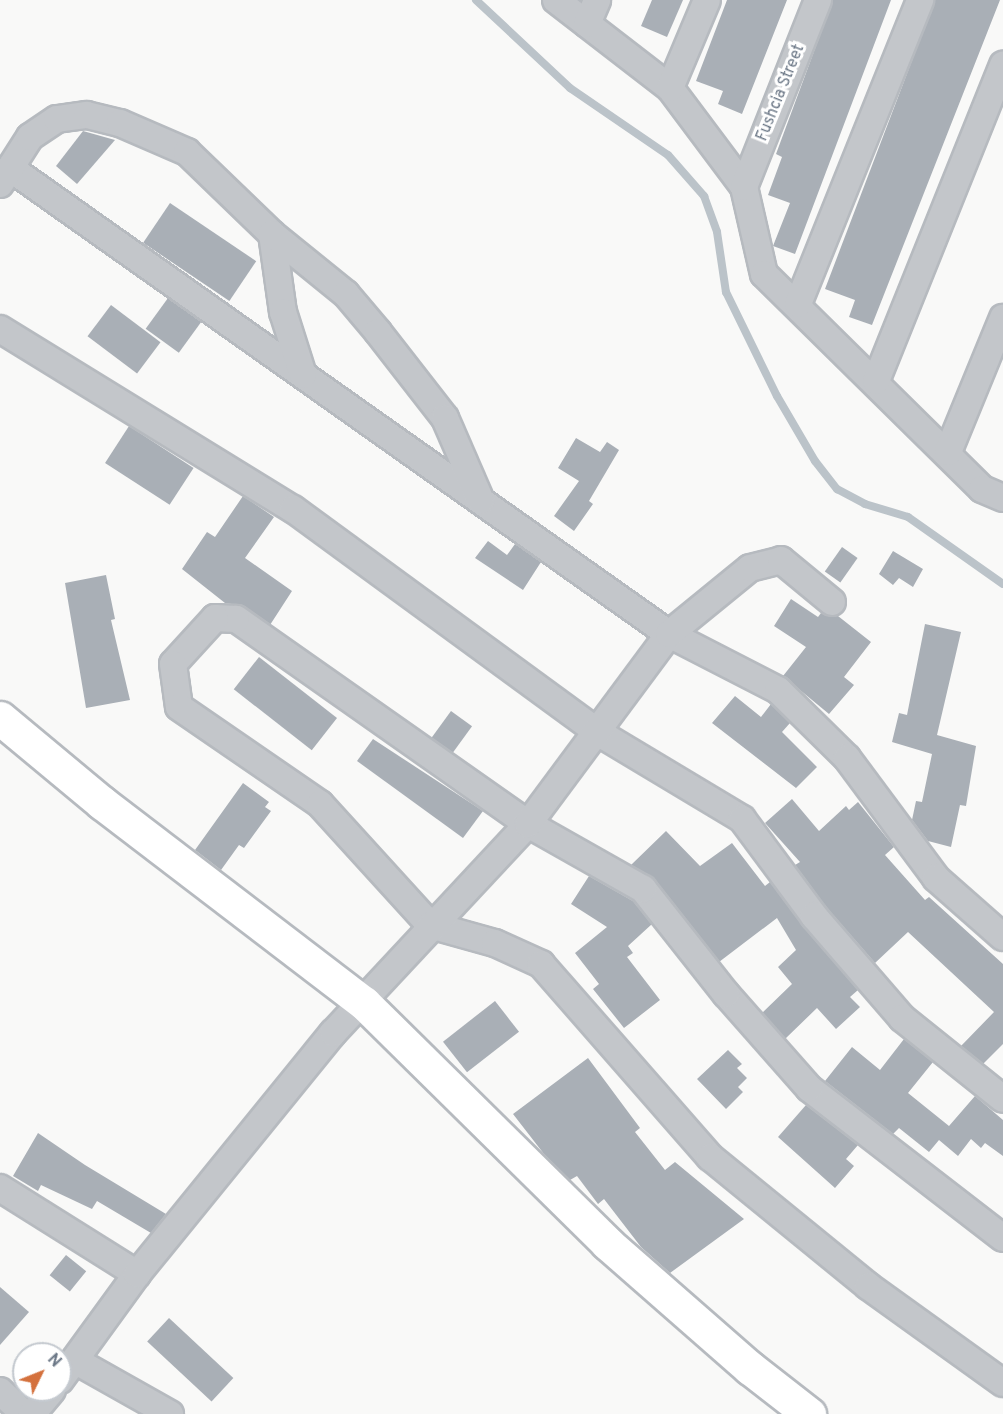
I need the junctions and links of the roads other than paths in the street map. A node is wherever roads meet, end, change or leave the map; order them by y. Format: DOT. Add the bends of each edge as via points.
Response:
graph roads {
  1 [pos="556,0"];
  2 [pos="597,0"];
  3 [pos="707,0"];
  4 [pos="818,0"];
  5 [pos="920,0"];
  6 [pos="587,24"];
  7 [pos="1003,65"];
  8 [pos="670,88"];
  9 [pos="5,176"];
  10 [pos="744,187"];
  11 [pos="272,234"];
  12 [pos="798,304"];
  13 [pos="1003,318"];
  14 [pos="0,329"];
  15 [pos="303,375"];
  16 [pos="876,381"];
  17 [pos="948,452"];
  18 [pos="1003,498"];
  19 [pos="482,502"];
  20 [pos="832,602"];
  21 [pos="669,634"];
  22 [pos="0,718"];
  23 [pos="599,733"];
  24 [pos="528,824"];
  25 [pos="430,925"];
  26 [pos="1003,937"];
  27 [pos="364,1003"];
  28 [pos="1003,1099"];
  29 [pos="0,1188"];
  30 [pos="1003,1238"];
  31 [pos="136,1274"];
  32 [pos="72,1365"];
  33 [pos="72,1373"];
  34 [pos="1003,1383"];
  35 [pos="0,1391"];
  36 [pos="42,1402"];
  37 [pos="24,1414"];
  38 [pos="32,1414"];
  39 [pos="170,1414"];
  40 [pos="809,1414"];
  1 -- 6 [label="street"];
  2 -- 6 [label="street"];
  3 -- 8 [label="street"];
  4 -- 10 [label="street, Fushcia Street"];
  5 -- 12 [label="street"];
  6 -- 8 [label="street"];
  7 -- 16 [label="street"];
  8 -- 10 [label="street"];
  9 -- 11 [label="street" via="30,137 57,119 87,115 120,123 187,152"];
  9 -- 15 [label="street"];
  10 -- 12 [label="street" via="764,274"];
  11 -- 15 [label="street" via="284,312"];
  11 -- 19 [label="street" via="346,294 445,418"];
  12 -- 16 [label="street"];
  13 -- 17 [label="street"];
  14 -- 23 [label="street" via="293,509"];
  15 -- 19 [label="street"];
  16 -- 17 [label="street"];
  17 -- 18 [label="street" via="982,489"];
  19 -- 21 [label="street"];
  20 -- 21 [label="street" via="781,560 750,568"];
  21 -- 23 [label="street"];
  21 -- 26 [label="street" via="778,690 847,758 936,878"];
  22 -- 27 [label="street" via="102,803"];
  23 -- 24 [label="street"];
  23 -- 28 [label="street" via="742,819 814,915 902,1018"];
  24 -- 25 [label="street"];
  24 -- 25 [label="street" via="236,619 215,618 173,664 179,707 320,804"];
  24 -- 30 [label="street" via="643,889 726,994 809,1088"];
  25 -- 27 [label="street"];
  25 -- 34 [label="street" via="495,943 541,964 710,1157 868,1287"];
  27 -- 31 [label="street" via="333,1033 267,1111"];
  27 -- 40 [label="street" via="607,1242 750,1368"];
  29 -- 31 [label="street"];
  31 -- 32 [label="street"];
  33 -- 39 [label="street"];
  35 -- 37 [label="street"];
  36 -- 38 [label="street"];
}
